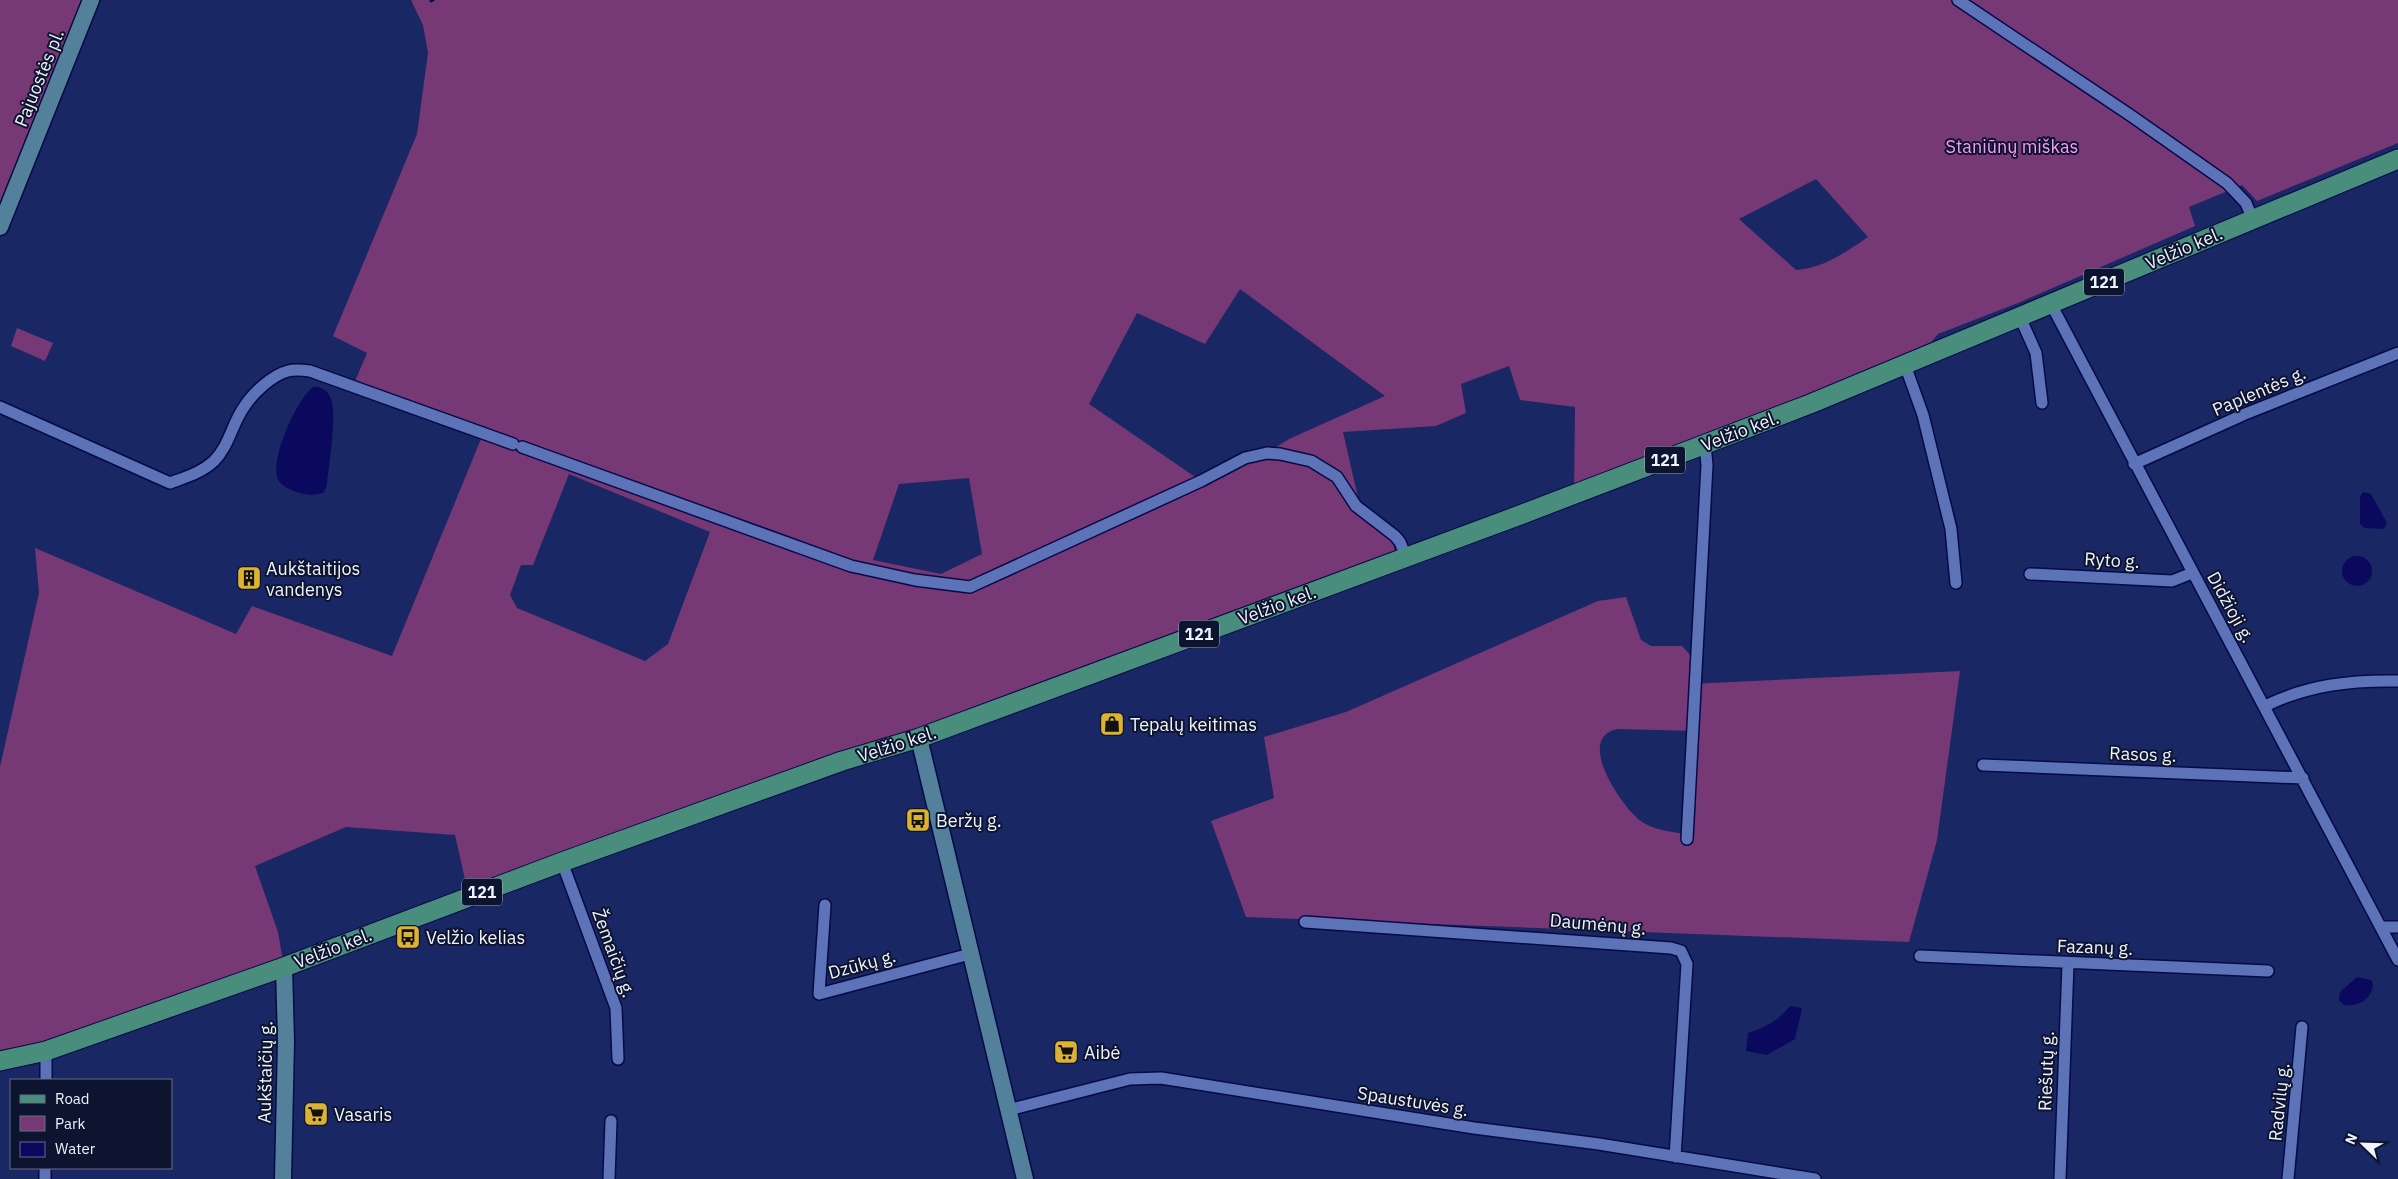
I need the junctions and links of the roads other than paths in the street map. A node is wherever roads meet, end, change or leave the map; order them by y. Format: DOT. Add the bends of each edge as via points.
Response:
graph roads {
  1 [pos="91,0"];
  2 [pos="1958,0"];
  3 [pos="2398,159"];
  4 [pos="2253,220"];
  5 [pos="0,227"];
  6 [pos="2051,304"];
  7 [pos="2020,317"];
  8 [pos="2398,352"];
  9 [pos="1905,365"];
  10 [pos="2042,403"];
  11 [pos="0,407"];
  12 [pos="1705,444"];
  13 [pos="2134,464"];
  14 [pos="1406,557"];
  15 [pos="2192,573"];
  16 [pos="2030,574"];
  17 [pos="1956,583"];
  18 [pos="2398,681"];
  19 [pos="2265,706"];
  20 [pos="919,738"];
  21 [pos="1983,765"];
  22 [pos="2303,778"];
  23 [pos="1687,839"];
  24 [pos="562,862"];
  25 [pos="825,905"];
  26 [pos="1305,922"];
  27 [pos="2381,926"];
  28 [pos="2398,928"];
  29 [pos="970,954"];
  30 [pos="1920,956"];
  31 [pos="2398,960"];
  32 [pos="2068,964"];
  33 [pos="284,967"];
  34 [pos="2268,971"];
  35 [pos="2302,1027"];
  36 [pos="46,1051"];
  37 [pos="618,1059"];
  38 [pos="0,1061"];
  39 [pos="46,1079"];
  40 [pos="1008,1110"];
  41 [pos="611,1121"];
  42 [pos="1675,1157"];
  43 [pos="283,1179"];
  44 [pos="609,1179"];
  45 [pos="1025,1179"];
  46 [pos="1815,1179"];
  47 [pos="2060,1179"];
  48 [pos="2288,1179"];
  1 -- 5 [label="main road, Pajuostės pl."];
  2 -- 4 [label="street" via="2220,178 2246,202"];
  3 -- 4 [label="main road, Velžio kel. / 121"];
  4 -- 6 [label="main road, Velžio kel. / 121"];
  6 -- 7 [label="main road, Velžio kel. / 121"];
  6 -- 13 [label="street, Didžioji g."];
  7 -- 9 [label="main road, Velžio kel. / 121"];
  7 -- 10 [label="street" via="2036,353"];
  8 -- 13 [label="street, Paplentės g." via="2245,414"];
  9 -- 12 [label="main road, Velžio kel. / 121"];
  9 -- 17 [label="street" via="1923,415 1951,529"];
  11 -- 14 [label="street" via="170,483 199,473 215,460 244,407 273,379 286,371 310,371 851,566 915,580 970,587 1245,458 1280,454 1311,462 1337,477 1356,506 1395,536"];
  12 -- 14 [label="main road, Velžio kel. / 121"];
  12 -- 23 [label="street" via="1707,466"];
  13 -- 15 [label="street, Didžioji g."];
  14 -- 20 [label="main road, Velžio kel. / 121"];
  15 -- 16 [label="street, Ryto g." via="2172,581"];
  15 -- 19 [label="street, Didžioji g."];
  18 -- 19 [label="street" via="2362,680 2317,687"];
  19 -- 22 [label="street, Didžioji g."];
  20 -- 24 [label="main road, Velžio kel. / 121" via="842,762"];
  20 -- 29 [label="main road"];
  21 -- 22 [label="street, Rasos g."];
  22 -- 27 [label="street, Didžioji g."];
  24 -- 33 [label="main road, Velžio kel. / 121"];
  24 -- 37 [label="street, Žemaičių g." via="616,1008"];
  25 -- 29 [label="street, Dzūkų g." via="819,994"];
  26 -- 42 [label="street, Daumėnų g." via="1586,940 1681,951 1687,964"];
  27 -- 28 [label="street"];
  27 -- 31 [label="street, Didžioji g."];
  29 -- 40 [label="main road"];
  30 -- 32 [label="street, Fazanų g."];
  32 -- 34 [label="street, Fazanų g."];
  32 -- 47 [label="street, Riešutų g."];
  33 -- 36 [label="main road, Velžio kel. / 121"];
  33 -- 43 [label="main road, Aukštaičių g."];
  35 -- 48 [label="street, Radvilų g."];
  36 -- 38 [label="main road, Velžio kel. / 121"];
  36 -- 39 [label="street"];
  40 -- 42 [label="street, Spaustuvės g." via="1130,1079 1161,1078"];
  40 -- 45 [label="main road"];
  41 -- 44 [label="street"];
  42 -- 46 [label="street, Spaustuvės g."];
}
